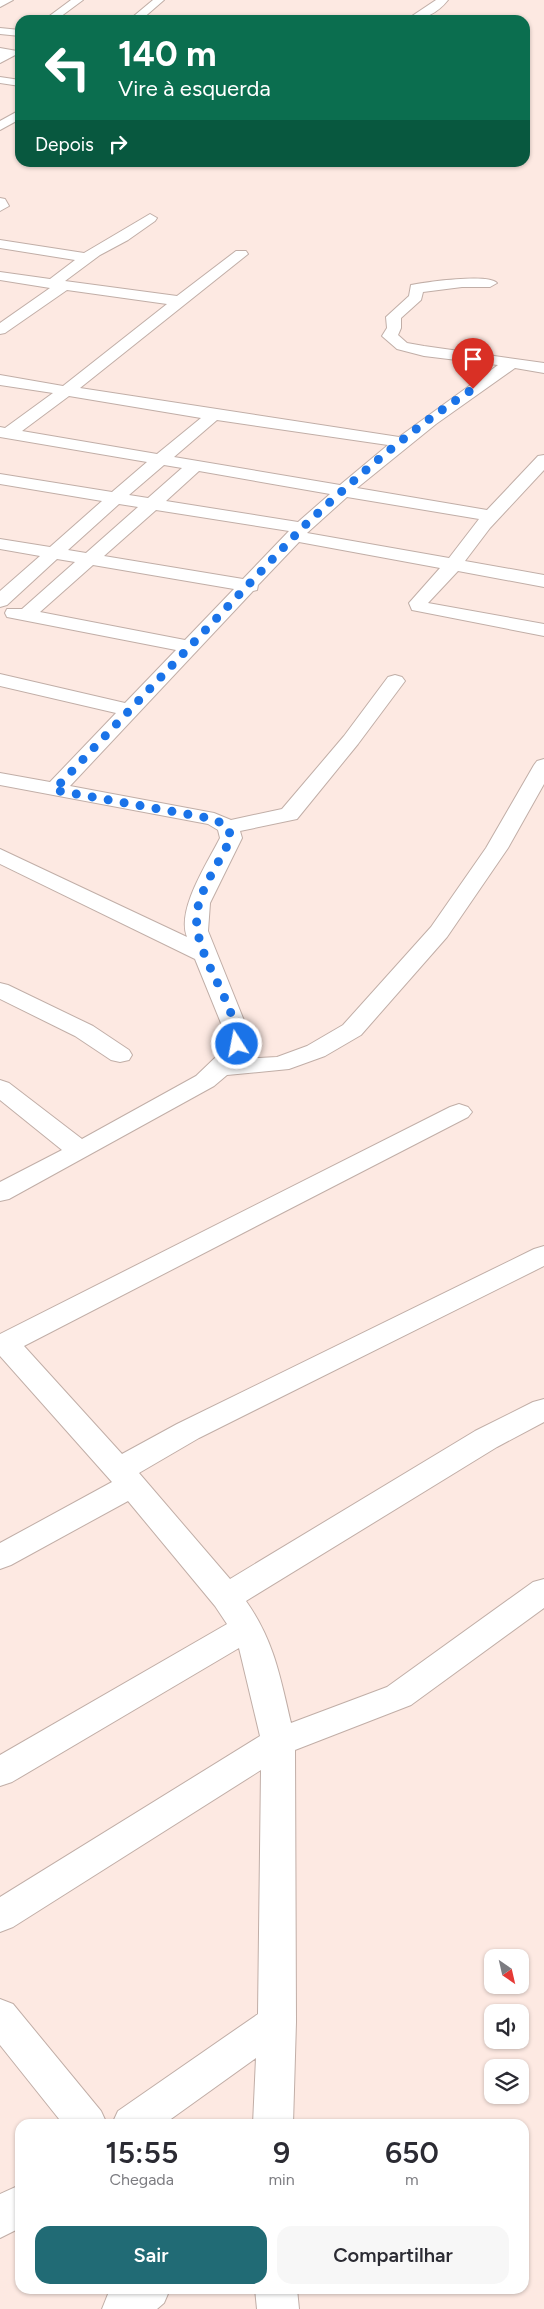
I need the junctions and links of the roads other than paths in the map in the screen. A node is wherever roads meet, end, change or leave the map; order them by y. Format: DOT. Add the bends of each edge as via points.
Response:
graph roads {
  1 [pos="8,0"];
  2 [pos="78,0"];
  3 [pos="159,0"];
  4 [pos="444,0"];
  5 [pos="0,4"];
  6 [pos="56,15"];
  7 [pos="140,15"];
  8 [pos="423,15"];
  9 [pos="0,31"];
  10 [pos="15,32"];
  11 [pos="0,51"];
  12 [pos="15,51"];
  13 [pos="15,52"];
  14 [pos="0,60"];
  15 [pos="0,80"];
  16 [pos="15,82"];
  17 [pos="7,107"];
  18 [pos="15,108"];
  19 [pos="15,117"];
  20 [pos="0,126"];
  21 [pos="0,202"];
  22 [pos="0,207"];
  23 [pos="150,218"];
  24 [pos="0,244"];
  25 [pos="241,254"];
  26 [pos="87,258"];
  27 [pos="0,276"];
  28 [pos="490,283"];
  29 [pos="58,284"];
  30 [pos="178,301"];
  31 [pos="2,326"];
  32 [pos="512,363"];
  33 [pos="544,368"];
  34 [pos="0,380"];
  35 [pos="70,390"];
  36 [pos="214,415"];
  37 [pos="5,433"];
  38 [pos="402,442"];
  39 [pos="162,459"];
  40 [pos="544,460"];
  41 [pos="196,465"];
  42 [pos="0,479"];
  43 [pos="342,491"];
  44 [pos="115,498"];
  45 [pos="152,504"];
  46 [pos="491,516"];
  47 [pos="299,532"];
  48 [pos="0,544"];
  49 [pos="52,553"];
  50 [pos="90,559"];
  51 [pos="454,565"];
  52 [pos="544,581"];
  53 [pos="250,586"];
  54 [pos="0,601"];
  55 [pos="0,610"];
  56 [pos="26,615"];
  57 [pos="544,630"];
  58 [pos="190,647"];
  59 [pos="0,680"];
  60 [pos="395,681"];
  61 [pos="130,710"];
  62 [pos="544,765"];
  63 [pos="0,779"];
  64 [pos="54,790"];
  65 [pos="228,827"];
  66 [pos="0,856"];
  67 [pos="206,955"];
  68 [pos="0,990"];
  69 [pos="120,1054"];
  70 [pos="222,1068"];
  71 [pos="0,1088"];
  72 [pos="459,1112"];
  73 [pos="80,1151"];
  74 [pos="0,1193"];
  75 [pos="544,1255"];
  76 [pos="3,1344"];
  77 [pos="544,1409"];
  78 [pos="126,1477"];
  79 [pos="0,1557"];
  80 [pos="544,1590"];
  81 [pos="226,1597"];
  82 [pos="247,1628"];
  83 [pos="278,1742"];
  84 [pos="0,1772"];
  85 [pos="0,1916"];
  86 [pos="0,2016"];
  87 [pos="277,2022"];
  88 [pos="83,2119"];
  89 [pos="139,2119"];
  90 [pos="273,2119"];
  91 [pos="15,2208"];
  92 [pos="0,2218"];
  93 [pos="142,2294"];
  94 [pos="276,2294"];
  95 [pos="123,2309"];
  96 [pos="278,2309"];
  1 -- 5 [label="street"];
  2 -- 6 [label="street"];
  3 -- 7 [label="street"];
  4 -- 8 [label="street"];
  9 -- 10 [label="street"];
  11 -- 12 [label="street"];
  13 -- 14 [label="street"];
  15 -- 16 [label="street"];
  17 -- 18 [label="street"];
  19 -- 20 [label="street"];
  21 -- 22 [label="street"];
  23 -- 26 [label="street"];
  24 -- 26 [label="street"];
  25 -- 30 [label="street"];
  26 -- 29 [label="street"];
  27 -- 29 [label="street"];
  28 -- 32 [label="street" via="416,288 416,297 393,317 394,328 390,336 402,346"];
  29 -- 30 [label="street"];
  29 -- 31 [label="street"];
  30 -- 35 [label="street"];
  32 -- 33 [label="street"];
  32 -- 38 [label="street" via="460,397"];
  34 -- 35 [label="street"];
  35 -- 36 [label="street"];
  35 -- 37 [label="street"];
  36 -- 38 [label="street"];
  36 -- 39 [label="street"];
  37 -- 39 [label="street"];
  38 -- 43 [label="street"];
  39 -- 41 [label="street"];
  39 -- 44 [label="street"];
  40 -- 46 [label="street"];
  41 -- 43 [label="street"];
  41 -- 45 [label="street"];
  42 -- 44 [label="street"];
  43 -- 46 [label="street"];
  43 -- 47 [label="street"];
  44 -- 45 [label="street"];
  44 -- 49 [label="street"];
  45 -- 47 [label="street"];
  45 -- 50 [label="street"];
  46 -- 51 [label="street"];
  47 -- 51 [label="street"];
  47 -- 53 [label="street"];
  48 -- 49 [label="street"];
  49 -- 50 [label="street"];
  49 -- 54 [label="street"];
  50 -- 53 [label="street"];
  50 -- 56 [label="street"];
  51 -- 52 [label="street"];
  51 -- 57 [label="street" via="418,603 419,606"];
  53 -- 58 [label="street"];
  55 -- 56 [label="street"];
  56 -- 58 [label="street"];
  58 -- 61 [label="street"];
  59 -- 61 [label="street"];
  60 -- 65 [label="street" via="289,814"];
  61 -- 64 [label="street"];
  62 -- 70 [label="street" via="497,848 440,932 352,1030 316,1051 280,1064"];
  63 -- 64 [label="street"];
  64 -- 65 [label="street" via="214,819"];
  65 -- 67 [label="street" via="231,838 199,903 196,931"];
  66 -- 67 [label="street"];
  67 -- 70 [label="street" via="237,1033 237,1044"];
  68 -- 69 [label="street" via="84,1031"];
  70 -- 73 [label="street" via="205,1081"];
  71 -- 73 [label="street"];
  72 -- 76 [label="street"];
  73 -- 74 [label="street"];
  75 -- 78 [label="street" via="188,1431"];
  76 -- 78 [label="street"];
  77 -- 81 [label="street" via="486,1439"];
  78 -- 79 [label="street"];
  78 -- 81 [label="street"];
  80 -- 83 [label="street" via="399,1696"];
  81 -- 82 [label="street"];
  82 -- 83 [label="street" via="258,1654"];
  82 -- 84 [label="street"];
  83 -- 85 [label="street"];
  83 -- 87 [label="street"];
  86 -- 88 [label="street"];
  87 -- 89 [label="street"];
  87 -- 90 [label="street"];
  91 -- 92 [label="street"];
  93 -- 95 [label="street"];
  94 -- 96 [label="street"];
}
